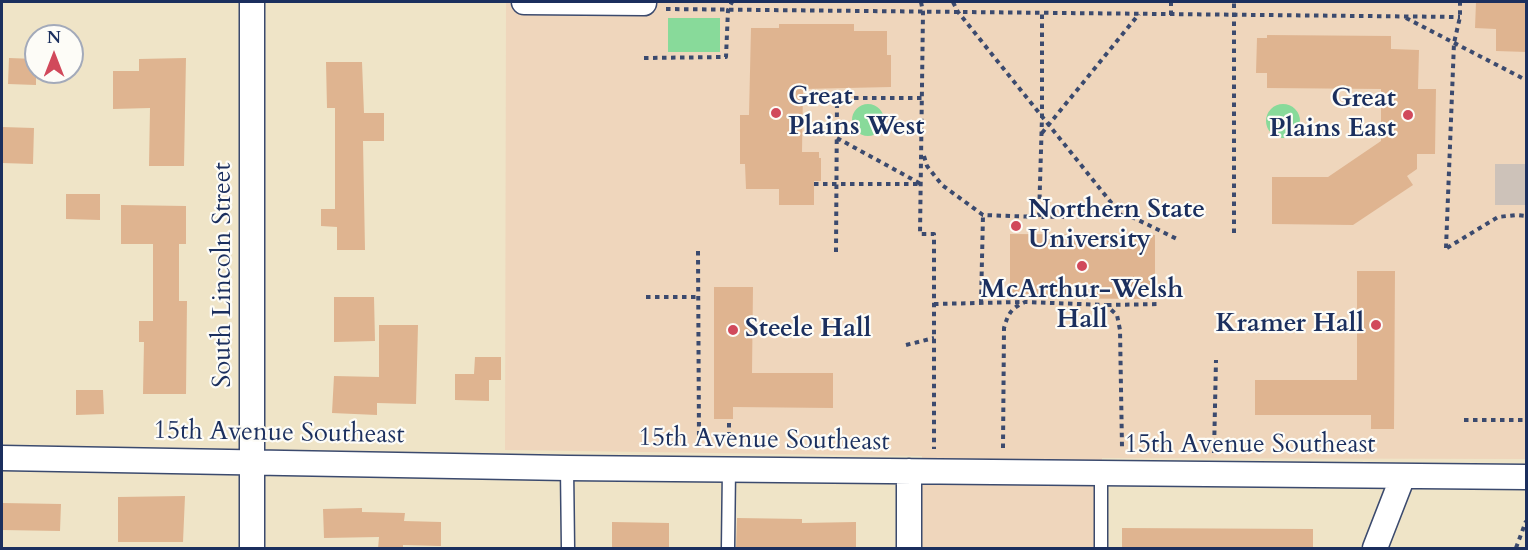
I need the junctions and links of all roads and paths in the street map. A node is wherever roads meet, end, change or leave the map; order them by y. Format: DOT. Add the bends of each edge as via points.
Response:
graph roads {
  1 [pos="252,2"];
  2 [pos="524,2"];
  3 [pos="732,2"];
  4 [pos="921,2"];
  5 [pos="953,2"];
  6 [pos="1171,2"];
  7 [pos="1234,2"];
  8 [pos="1460,2"];
  9 [pos="654,6"];
  10 [pos="728,10"];
  11 [pos="923,12"];
  12 [pos="958,12"];
  13 [pos="1042,13"];
  14 [pos="1139,14"];
  15 [pos="1171,15"];
  16 [pos="1234,15"];
  17 [pos="1460,17"];
  18 [pos="1405,18"];
  19 [pos="1454,43"];
  20 [pos="644,58"];
  21 [pos="1527,80"];
  22 [pos="922,98"];
  23 [pos="1042,117"];
  24 [pos="1049,126"];
  25 [pos="1042,133"];
  26 [pos="837,138"];
  27 [pos="922,153"];
  28 [pos="814,184"];
  29 [pos="836,184"];
  30 [pos="922,184"];
  31 [pos="983,215"];
  32 [pos="1122,216"];
  33 [pos="1527,216"];
  34 [pos="1039,217"];
  35 [pos="1234,233"];
  36 [pos="1177,239"];
  37 [pos="698,251"];
  38 [pos="836,252"];
  39 [pos="646,297"];
  40 [pos="697,297"];
  41 [pos="1025,302"];
  42 [pos="981,303"];
  43 [pos="934,304"];
  44 [pos="1159,304"];
  45 [pos="1106,305"];
  46 [pos="934,338"];
  47 [pos="906,345"];
  48 [pos="1216,360"];
  49 [pos="1464,420"];
  50 [pos="1527,420"];
  51 [pos="699,439"];
  52 [pos="1122,447"];
  53 [pos="1003,448"];
  54 [pos="2,458"];
  55 [pos="252,463"];
  56 [pos="567,468"];
  57 [pos="729,469"];
  58 [pos="909,471"];
  59 [pos="934,471"];
  60 [pos="1101,473"];
  61 [pos="1214,474"];
  62 [pos="1402,476"];
  63 [pos="1527,477"];
  64 [pos="1527,521"];
  65 [pos="252,549"];
  66 [pos="568,549"];
  67 [pos="728,549"];
  68 [pos="909,549"];
  69 [pos="1101,549"];
  70 [pos="1376,549"];
  71 [pos="1516,549"];
  1 -- 55 [label="street, South Lincoln Street"];
  2 -- 9 [label="street"];
  3 -- 10 [label="path"];
  4 -- 11 [label="path"];
  5 -- 12 [label="path"];
  6 -- 15 [label="path"];
  7 -- 16 [label="path"];
  8 -- 17 [label="path"];
  9 -- 10 [label="path"];
  10 -- 11 [label="path"];
  10 -- 20 [label="path" via="726,57"];
  11 -- 12 [label="path"];
  11 -- 22 [label="path"];
  12 -- 13 [label="path"];
  12 -- 23 [label="path"];
  13 -- 14 [label="path"];
  13 -- 23 [label="path"];
  14 -- 15 [label="path"];
  14 -- 24 [label="path"];
  15 -- 16 [label="path"];
  16 -- 18 [label="path"];
  16 -- 35 [label="path"];
  17 -- 18 [label="path"];
  17 -- 19 [label="path"];
  18 -- 19 [label="path"];
  19 -- 21 [label="path"];
  19 -- 33 [label="path" via="1446,248 1498,218"];
  22 -- 26 [label="path" via="837,98"];
  22 -- 27 [label="path"];
  23 -- 24 [label="path"];
  23 -- 25 [label="path"];
  24 -- 25 [label="path"];
  24 -- 32 [label="path"];
  25 -- 34 [label="path"];
  26 -- 29 [label="path"];
  26 -- 30 [label="path"];
  27 -- 30 [label="path"];
  27 -- 31 [label="path" via="942,185"];
  28 -- 29 [label="path"];
  29 -- 30 [label="path"];
  29 -- 38 [label="path"];
  30 -- 43 [label="path" via="921,234 934,234"];
  31 -- 34 [label="path"];
  31 -- 42 [label="path"];
  32 -- 34 [label="path"];
  32 -- 36 [label="path" via="1130,216"];
  37 -- 40 [label="path"];
  39 -- 40 [label="path"];
  40 -- 51 [label="path"];
  41 -- 42 [label="path"];
  41 -- 45 [label="path"];
  41 -- 53 [label="path" via="1008,314 1004,328"];
  42 -- 43 [label="path"];
  43 -- 46 [label="path"];
  44 -- 45 [label="path"];
  45 -- 52 [label="path" via="1116,315 1120,330"];
  46 -- 47 [label="path"];
  46 -- 59 [label="path"];
  48 -- 61 [label="path"];
  49 -- 50 [label="path"];
  54 -- 55 [label="street, 15th Avenue Southeast"];
  55 -- 56 [label="street, 15th Avenue Southeast"];
  55 -- 65 [label="street, South Lincoln Street"];
  56 -- 57 [label="street, 15th Avenue Southeast"];
  56 -- 66 [label="lane"];
  57 -- 58 [label="street, 15th Avenue Southeast"];
  57 -- 67 [label="lane"];
  58 -- 59 [label="street, 15th Avenue Southeast"];
  58 -- 68 [label="street"];
  59 -- 60 [label="street, 15th Avenue Southeast"];
  60 -- 61 [label="street, 15th Avenue Southeast"];
  60 -- 69 [label="lane"];
  61 -- 62 [label="street, 15th Avenue Southeast"];
  62 -- 63 [label="street, 15th Avenue Southeast"];
  62 -- 70 [label="street"];
  64 -- 71 [label="path"];
}
